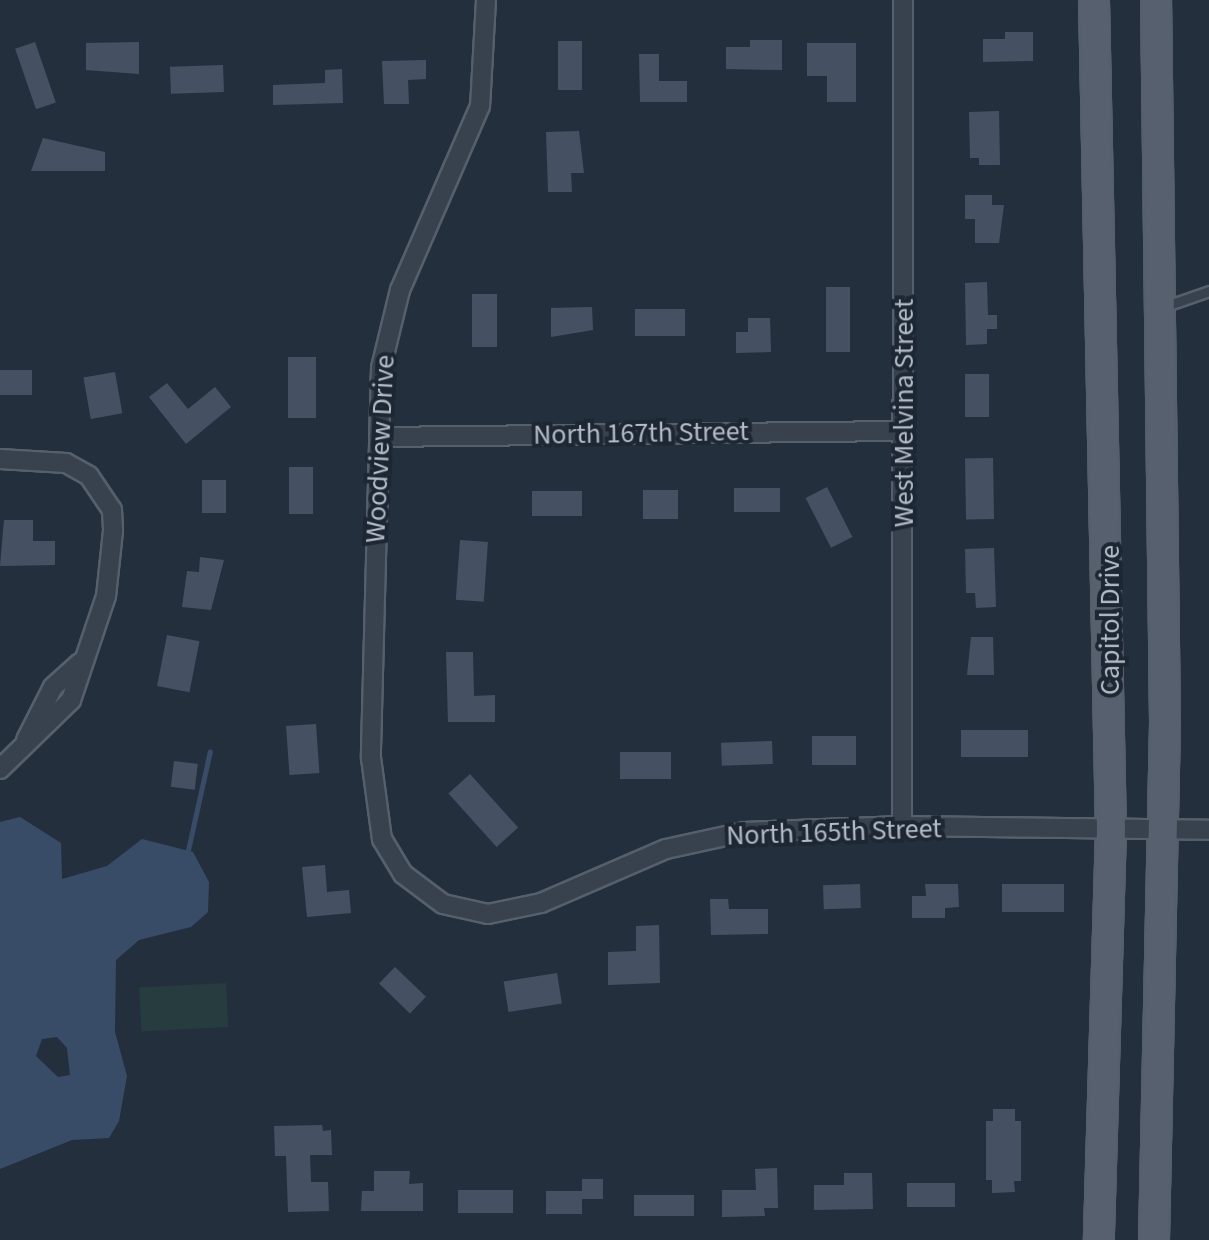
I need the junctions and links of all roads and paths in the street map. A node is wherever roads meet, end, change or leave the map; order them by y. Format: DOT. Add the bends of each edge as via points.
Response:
graph roads {
  1 [pos="486,0"];
  2 [pos="903,0"];
  3 [pos="1094,0"];
  4 [pos="1156,0"];
  5 [pos="1209,291"];
  6 [pos="1160,308"];
  7 [pos="903,431"];
  8 [pos="379,437"];
  9 [pos="0,459"];
  10 [pos="0,769"];
  11 [pos="902,826"];
  12 [pos="1111,829"];
  13 [pos="1163,830"];
  14 [pos="1209,830"];
  15 [pos="430,897"];
  16 [pos="1099,1240"];
  17 [pos="1154,1240"];
  1 -- 8 [label="street, Woodview Drive" via="480,106 391,317 381,368"];
  2 -- 7 [label="street, West Melvina Street"];
  3 -- 12 [label="main road, Capitol Drive"];
  4 -- 6 [label="main road, Capitol Drive"];
  5 -- 6 [label="lane"];
  6 -- 13 [label="main road, Capitol Drive"];
  7 -- 8 [label="street, North 167th Street"];
  7 -- 11 [label="street, West Melvina Street"];
  8 -- 15 [label="street, Woodview Drive" via="373,797 393,859"];
  9 -- 10 [label="street" via="66,463 89,476 112,510 111,572 80,663 53,687 26,740"];
  11 -- 12 [label="street, North 165th Street"];
  11 -- 15 [label="street, North 165th Street" via="705,838 511,911 463,911"];
  12 -- 13 [label="street, North 165th Street"];
  12 -- 16 [label="main road, Capitol Drive"];
  13 -- 14 [label="street, North 165th Street"];
  13 -- 17 [label="main road, Capitol Drive"];
}
